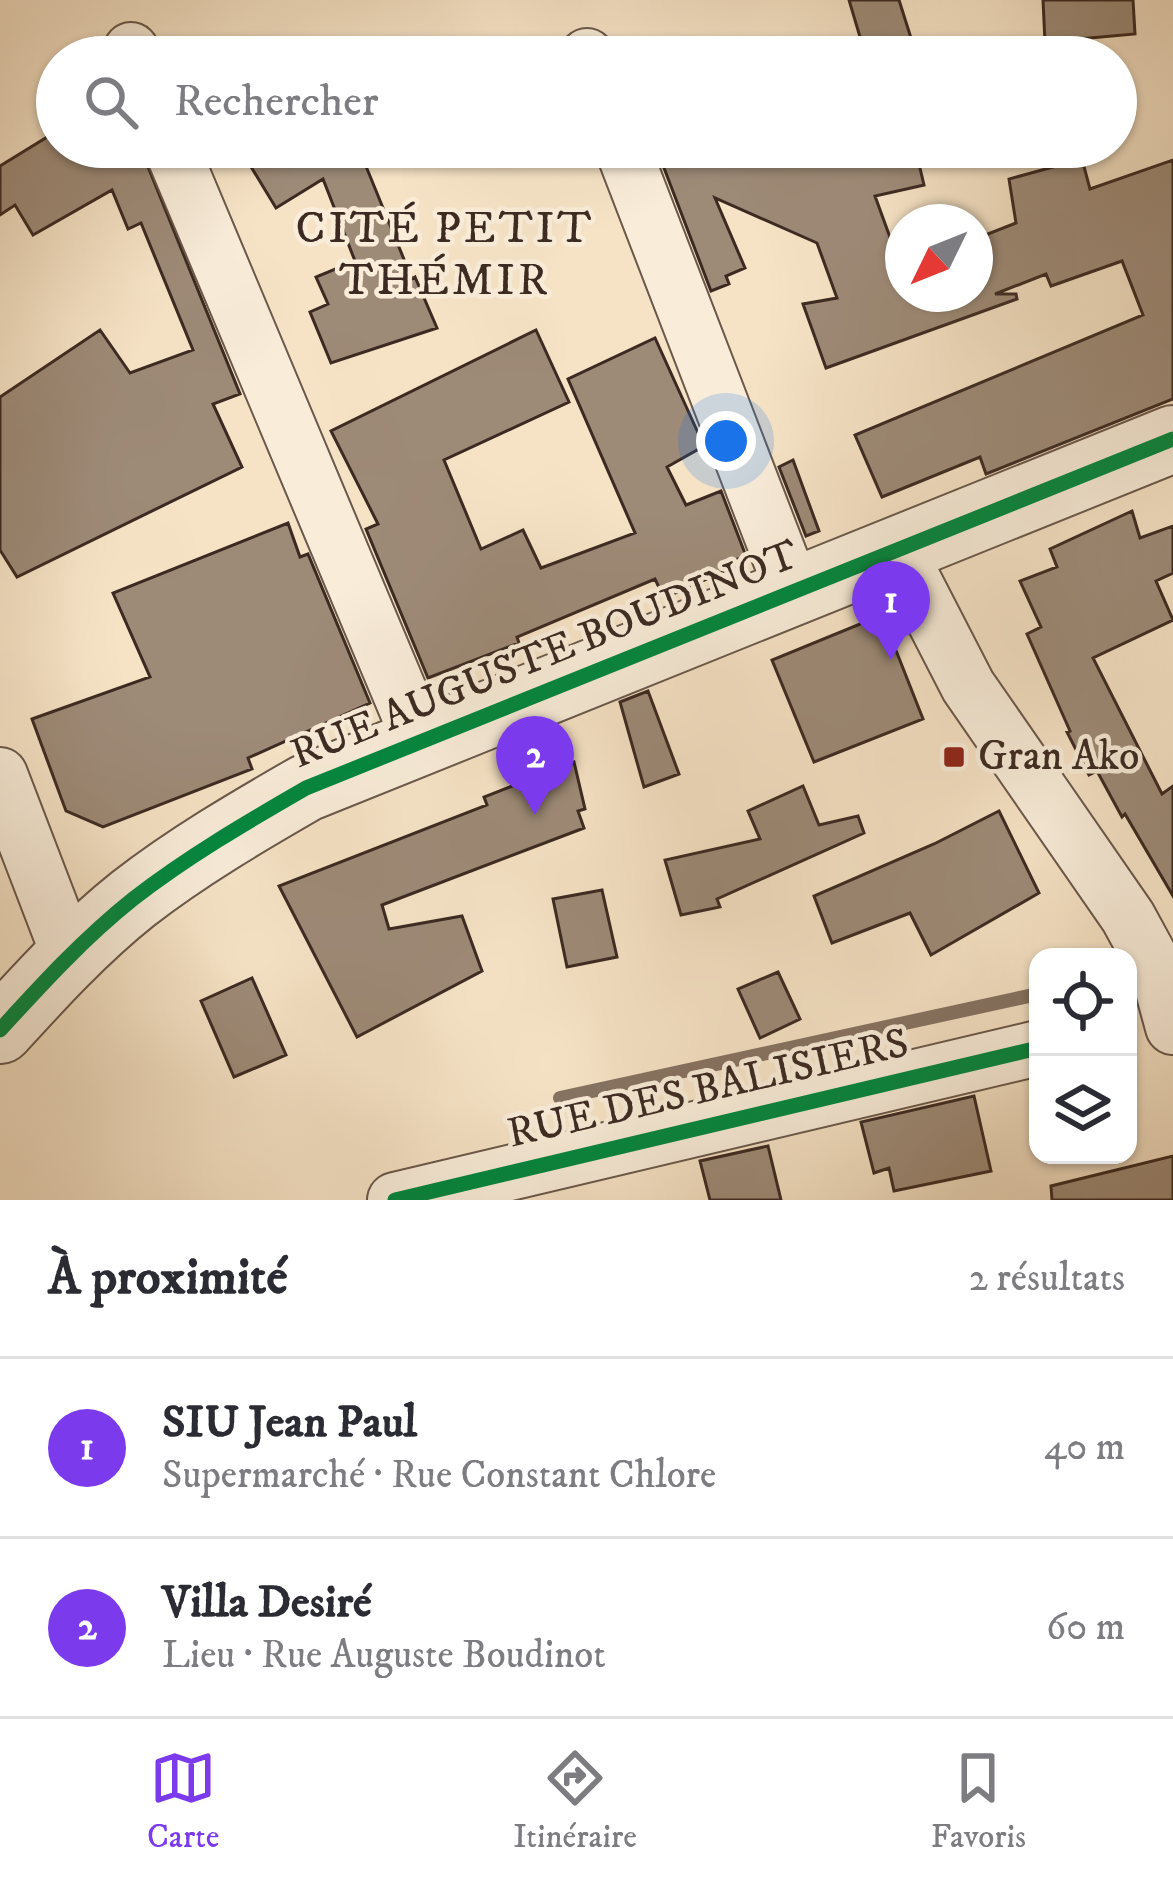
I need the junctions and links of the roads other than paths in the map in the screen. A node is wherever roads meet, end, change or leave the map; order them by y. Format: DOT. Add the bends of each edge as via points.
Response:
graph roads {
  1 [pos="180,168"];
  2 [pos="630,168"];
  3 [pos="1173,439"];
  4 [pos="899,552"];
  5 [pos="793,591"];
  6 [pos="421,743"];
  7 [pos="0,775"];
  8 [pos="69,955"];
  9 [pos="1161,1002"];
  10 [pos="0,1030"];
  11 [pos="1029,1050"];
  12 [pos="395,1200"];
  1 -- 6 [label="street"];
  2 -- 5 [label="street"];
  3 -- 4 [label="street, RUE AUGUSTE BOUDINOT"];
  4 -- 5 [label="street, RUE AUGUSTE BOUDINOT"];
  4 -- 9 [label="street" via="968,686 1128,916"];
  5 -- 6 [label="street, RUE AUGUSTE BOUDINOT"];
  6 -- 8 [label="street, RUE AUGUSTE BOUDINOT" via="306,788 221,837"];
  7 -- 8 [label="street"];
  8 -- 10 [label="street, RUE AUGUSTE BOUDINOT"];
  11 -- 12 [label="street, RUE DES BALISIERS"];
}
